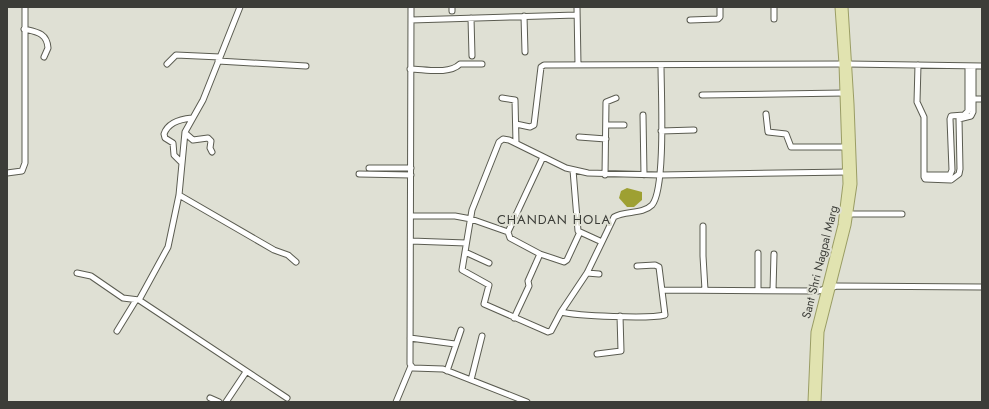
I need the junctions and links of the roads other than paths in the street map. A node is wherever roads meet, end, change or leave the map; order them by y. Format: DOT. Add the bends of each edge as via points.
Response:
graph roads {
  1 [pos="24,7"];
  2 [pos="240,7"];
  3 [pos="411,7"];
  4 [pos="577,7"];
  5 [pos="720,7"];
  6 [pos="774,7"];
  7 [pos="839,7"];
  8 [pos="844,7"];
  9 [pos="577,15"];
  10 [pos="524,16"];
  11 [pos="472,18"];
  12 [pos="774,19"];
  13 [pos="411,20"];
  14 [pos="690,20"];
  15 [pos="24,29"];
  16 [pos="525,52"];
  17 [pos="472,56"];
  18 [pos="44,57"];
  19 [pos="219,59"];
  20 [pos="167,64"];
  21 [pos="482,64"];
  22 [pos="846,64"];
  23 [pos="578,65"];
  24 [pos="661,65"];
  25 [pos="918,65"];
  26 [pos="306,66"];
  27 [pos="971,66"];
  28 [pos="982,66"];
  29 [pos="410,69"];
  30 [pos="844,94"];
  31 [pos="702,95"];
  32 [pos="502,98"];
  33 [pos="616,98"];
  34 [pos="973,99"];
  35 [pos="982,99"];
  36 [pos="766,114"];
  37 [pos="643,115"];
  38 [pos="192,118"];
  39 [pos="516,124"];
  40 [pos="606,125"];
  41 [pos="624,125"];
  42 [pos="694,130"];
  43 [pos="661,131"];
  44 [pos="185,133"];
  45 [pos="579,137"];
  46 [pos="606,139"];
  47 [pos="516,143"];
  48 [pos="847,147"];
  49 [pos="212,152"];
  50 [pos="543,157"];
  51 [pos="181,162"];
  52 [pos="369,168"];
  53 [pos="411,168"];
  54 [pos="574,170"];
  55 [pos="848,172"];
  56 [pos="7,173"];
  57 [pos="359,174"];
  58 [pos="605,174"];
  59 [pos="411,175"];
  60 [pos="644,175"];
  61 [pos="660,175"];
  62 [pos="924,175"];
  63 [pos="179,195"];
  64 [pos="849,214"];
  65 [pos="902,214"];
  66 [pos="411,216"];
  67 [pos="471,219"];
  68 [pos="703,226"];
  69 [pos="508,232"];
  70 [pos="580,232"];
  71 [pos="411,241"];
  72 [pos="602,242"];
  73 [pos="466,243"];
  74 [pos="465,252"];
  75 [pos="758,253"];
  76 [pos="540,254"];
  77 [pos="774,254"];
  78 [pos="296,262"];
  79 [pos="489,263"];
  80 [pos="636,266"];
  81 [pos="77,273"];
  82 [pos="587,273"];
  83 [pos="599,274"];
  84 [pos="982,287"];
  85 [pos="828,288"];
  86 [pos="663,290"];
  87 [pos="705,290"];
  88 [pos="758,290"];
  89 [pos="773,290"];
  90 [pos="138,300"];
  91 [pos="561,312"];
  92 [pos="620,316"];
  93 [pos="514,318"];
  94 [pos="461,330"];
  95 [pos="117,331"];
  96 [pos="482,336"];
  97 [pos="410,338"];
  98 [pos="456,344"];
  99 [pos="597,354"];
  100 [pos="411,366"];
  101 [pos="447,371"];
  102 [pos="246,372"];
  103 [pos="471,380"];
  104 [pos="210,398"];
  105 [pos="287,398"];
  106 [pos="219,402"];
  107 [pos="226,402"];
  108 [pos="396,402"];
  109 [pos="527,402"];
  110 [pos="812,402"];
  111 [pos="818,402"];
  1 -- 15 [label="street"];
  2 -- 19 [label="street"];
  3 -- 13 [label="street"];
  4 -- 9 [label="street"];
  5 -- 14 [label="street" via="718,19"];
  6 -- 12 [label="street"];
  7 -- 22 [label="main road, Sant Shri Nagpal Marg"];
  8 -- 22 [label="main road, Sant Shri Nagpal Marg"];
  9 -- 10 [label="street"];
  9 -- 23 [label="street"];
  10 -- 11 [label="street"];
  10 -- 16 [label="street"];
  11 -- 13 [label="street"];
  11 -- 17 [label="street"];
  13 -- 29 [label="street"];
  15 -- 18 [label="street" via="45,36 48,48"];
  15 -- 56 [label="street" via="25,166 20,172"];
  19 -- 20 [label="street" via="176,55"];
  19 -- 26 [label="street"];
  19 -- 38 [label="street" via="203,100"];
  21 -- 29 [label="street" via="460,64 449,69"];
  22 -- 24 [label="street"];
  22 -- 25 [label="street"];
  22 -- 30 [label="main road, Sant Shri Nagpal Marg"];
  22 -- 64 [label="main road, Sant Shri Nagpal Marg" via="853,172"];
  23 -- 24 [label="street"];
  23 -- 39 [label="street" via="542,66 534,125 530,127"];
  24 -- 43 [label="street"];
  25 -- 27 [label="street"];
  25 -- 62 [label="street" via="917,102 924,115"];
  27 -- 28 [label="street"];
  27 -- 34 [label="street"];
  27 -- 62 [label="street" via="968,111 964,115 951,116 950,119 950,175"];
  29 -- 53 [label="street"];
  30 -- 31 [label="street"];
  30 -- 48 [label="main road, Sant Shri Nagpal Marg"];
  32 -- 39 [label="street" via="515,100"];
  33 -- 40 [label="street" via="606,102"];
  34 -- 35 [label="street"];
  34 -- 62 [label="street" via="971,116 959,119 959,174 951,180 925,179"];
  36 -- 48 [label="street" via="768,132 786,134 790,147"];
  37 -- 60 [label="street"];
  38 -- 44 [label="street"];
  38 -- 51 [label="street" via="170,125 164,134 165,138 174,143 174,155"];
  39 -- 47 [label="street"];
  40 -- 41 [label="street"];
  40 -- 46 [label="street"];
  42 -- 43 [label="street"];
  43 -- 61 [label="street"];
  44 -- 49 [label="street" via="193,140 208,138 211,141"];
  44 -- 51 [label="street"];
  45 -- 46 [label="street"];
  46 -- 58 [label="street"];
  47 -- 50 [label="street"];
  47 -- 67 [label="street" via="507,139 501,140 473,208"];
  48 -- 55 [label="main road, Sant Shri Nagpal Marg"];
  50 -- 54 [label="street"];
  50 -- 69 [label="street"];
  51 -- 63 [label="street"];
  52 -- 53 [label="street"];
  53 -- 59 [label="street"];
  54 -- 58 [label="street"];
  54 -- 70 [label="street" via="577,229"];
  55 -- 61 [label="street"];
  55 -- 85 [label="main road, Sant Shri Nagpal Marg" via="845,211"];
  57 -- 59 [label="street"];
  58 -- 60 [label="street"];
  59 -- 66 [label="street"];
  60 -- 61 [label="street"];
  61 -- 72 [label="street" via="651,205 614,217"];
  63 -- 78 [label="street" via="274,250 288,255"];
  63 -- 90 [label="street" via="167,251"];
  64 -- 65 [label="street"];
  64 -- 85 [label="main road, Sant Shri Nagpal Marg"];
  66 -- 67 [label="street" via="455,216"];
  66 -- 71 [label="street"];
  67 -- 69 [label="street"];
  67 -- 73 [label="street"];
  68 -- 87 [label="street"];
  69 -- 76 [label="street" via="510,238"];
  70 -- 72 [label="street"];
  70 -- 76 [label="street" via="567,260 561,262"];
  71 -- 73 [label="street"];
  71 -- 97 [label="street"];
  72 -- 82 [label="street"];
  73 -- 74 [label="street"];
  74 -- 79 [label="street"];
  74 -- 93 [label="street" via="462,270 490,285 484,304"];
  75 -- 88 [label="street"];
  76 -- 93 [label="street" via="528,281 530,286"];
  77 -- 89 [label="street"];
  80 -- 86 [label="street" via="659,267"];
  81 -- 90 [label="street" via="91,276 123,298"];
  82 -- 83 [label="street"];
  82 -- 91 [label="street"];
  84 -- 85 [label="street"];
  85 -- 89 [label="street" via="811,291"];
  85 -- 110 [label="main road, Sant Shri Nagpal Marg" via="815,332"];
  85 -- 111 [label="main road, Sant Shri Nagpal Marg" via="820,332"];
  86 -- 87 [label="street"];
  86 -- 92 [label="street" via="665,315"];
  87 -- 88 [label="street"];
  88 -- 89 [label="street"];
  90 -- 95 [label="street"];
  90 -- 102 [label="street"];
  91 -- 92 [label="street"];
  91 -- 93 [label="street" via="549,332"];
  92 -- 99 [label="street" via="621,351"];
  94 -- 98 [label="street"];
  96 -- 103 [label="street"];
  97 -- 98 [label="street"];
  97 -- 100 [label="street"];
  98 -- 101 [label="street"];
  100 -- 101 [label="street"];
  100 -- 108 [label="street"];
  101 -- 103 [label="street"];
  102 -- 105 [label="street"];
  102 -- 107 [label="street"];
  103 -- 109 [label="street"];
  104 -- 106 [label="street"];
}
